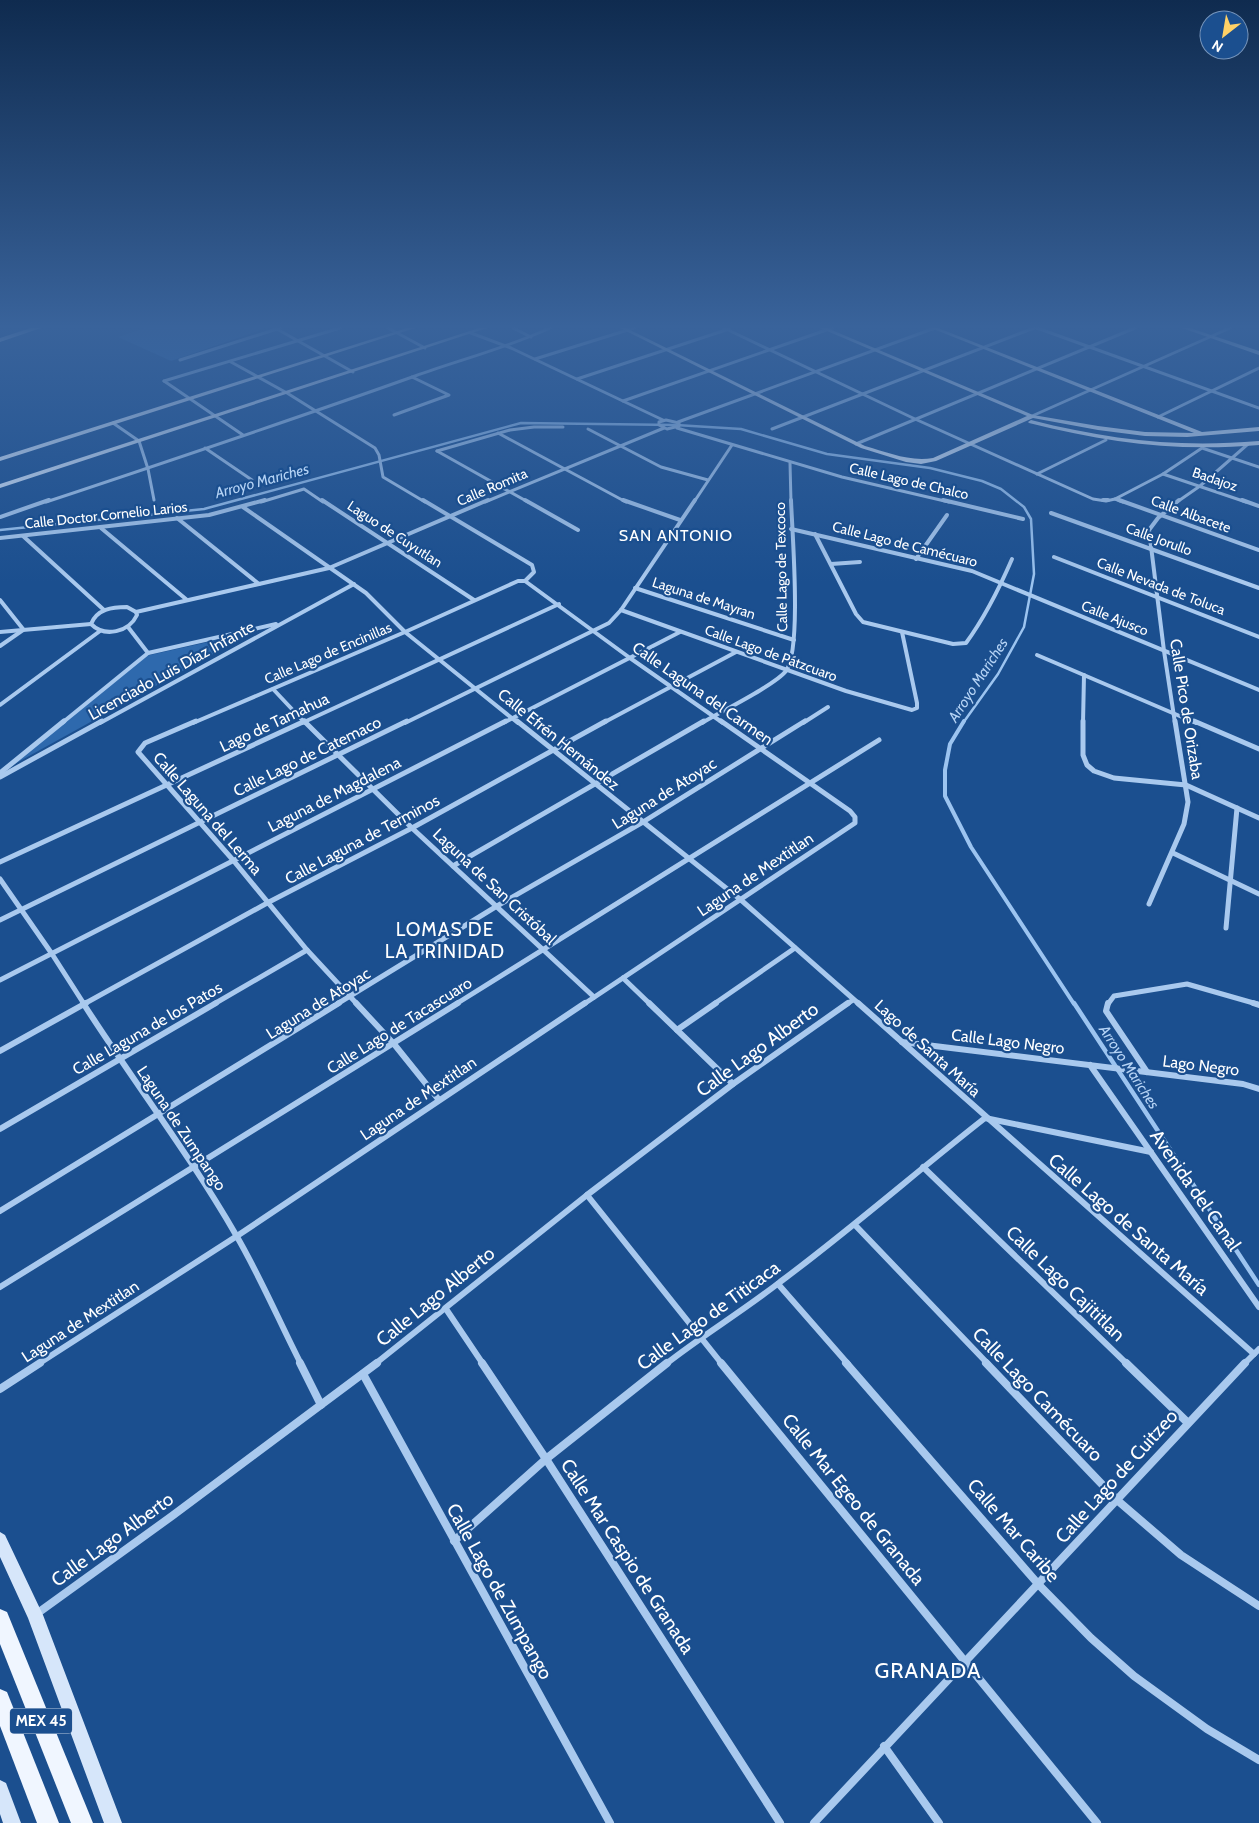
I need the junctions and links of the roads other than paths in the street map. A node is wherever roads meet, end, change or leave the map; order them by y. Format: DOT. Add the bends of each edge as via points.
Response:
graph roads {
  1 [pos="144,413"];
  2 [pos="211,413"];
  3 [pos="225,413"];
  4 [pos="311,413"];
  5 [pos="320,413"];
  6 [pos="399,413"];
  7 [pos="644,413"];
  8 [pos="708,413"];
  9 [pos="794,413"];
  10 [pos="812,413"];
  11 [pos="903,413"];
  12 [pos="929,413"];
  13 [pos="1025,413"];
  14 [pos="1039,413"];
  15 [pos="1148,413"];
  16 [pos="1166,413"];
  17 [pos="394,415"];
  18 [pos="216,416"];
  19 [pos="1032,416"];
  20 [pos="802,417"];
  21 [pos="1158,417"];
  22 [pos="915,419"];
  23 [pos="1023,419"];
  24 [pos="660,422"];
  25 [pos="113,423"];
  26 [pos="678,425"];
  27 [pos="563,427"];
  28 [pos="664,428"];
  29 [pos="588,429"];
  30 [pos="772,429"];
  31 [pos="1259,429"];
  32 [pos="498,433"];
  33 [pos="1203,434"];
  34 [pos="243,435"];
  35 [pos="1106,440"];
  36 [pos="139,441"];
  37 [pos="1259,443"];
  38 [pos="856,444"];
  39 [pos="970,444"];
  40 [pos="1248,444"];
  41 [pos="732,445"];
  42 [pos="621,446"];
  43 [pos="205,448"];
  44 [pos="1202,448"];
  45 [pos="1233,458"];
  46 [pos="0,459"];
  47 [pos="790,462"];
  48 [pos="1259,467"];
  49 [pos="148,468"];
  50 [pos="565,469"];
  51 [pos="1037,474"];
  52 [pos="1163,474"];
  53 [pos="252,480"];
  54 [pos="708,480"];
  55 [pos="0,486"];
  56 [pos="1200,486"];
  57 [pos="510,491"];
  58 [pos="1115,499"];
  59 [pos="154,500"];
  60 [pos="1259,506"];
  61 [pos="243,507"];
  62 [pos="1051,513"];
  63 [pos="947,515"];
  64 [pos="1161,515"];
  65 [pos="0,517"];
  66 [pos="449,517"];
  67 [pos="177,518"];
  68 [pos="1023,519"];
  69 [pos="680,520"];
  70 [pos="101,528"];
  71 [pos="792,529"];
  72 [pos="578,530"];
  73 [pos="815,534"];
  74 [pos="23,536"];
  75 [pos="0,538"];
  76 [pos="387,542"];
  77 [pos="1152,549"];
  78 [pos="1259,550"];
  79 [pos="1054,557"];
  80 [pos="1012,558"];
  81 [pos="916,559"];
  82 [pos="860,562"];
  83 [pos="831,564"];
  84 [pos="329,568"];
  85 [pos="525,581"];
  86 [pos="259,584"];
  87 [pos="354,584"];
  88 [pos="1002,584"];
  89 [pos="635,588"];
  90 [pos="1259,588"];
  91 [pos="1159,598"];
  92 [pos="0,600"];
  93 [pos="188,600"];
  94 [pos="474,600"];
  95 [pos="1045,602"];
  96 [pos="558,604"];
  97 [pos="104,610"];
  98 [pos="621,610"];
  99 [pos="136,612"];
  100 [pos="283,622"];
  101 [pos="91,624"];
  102 [pos="128,627"];
  103 [pos="23,629"];
  104 [pos="100,631"];
  105 [pos="594,631"];
  106 [pos="0,632"];
  107 [pos="404,632"];
  108 [pos="680,632"];
  109 [pos="902,632"];
  110 [pos="1259,637"];
  111 [pos="794,640"];
  112 [pos="0,646"];
  113 [pos="1164,651"];
  114 [pos="736,652"];
  115 [pos="148,653"];
  116 [pos="1037,655"];
  117 [pos="630,658"];
  118 [pos="440,660"];
  119 [pos="787,670"];
  120 [pos="1084,674"];
  121 [pos="474,687"];
  122 [pos="672,687"];
  123 [pos="273,689"];
  124 [pos="1259,690"];
  125 [pos="0,705"];
  126 [pos="828,707"];
  127 [pos="1175,713"];
  128 [pos="715,716"];
  129 [pos="511,717"];
  130 [pos="304,722"];
  131 [pos="880,740"];
  132 [pos="139,747"];
  133 [pos="760,748"];
  134 [pos="1259,750"];
  135 [pos="552,751"];
  136 [pos="337,756"];
  137 [pos="0,773"];
  138 [pos="0,777"];
  139 [pos="811,784"];
  140 [pos="166,785"];
  141 [pos="596,785"];
  142 [pos="1186,785"];
  143 [pos="373,788"];
  144 [pos="1237,808"];
  145 [pos="1259,818"];
  146 [pos="642,822"];
  147 [pos="199,823"];
  148 [pos="850,827"];
  149 [pos="412,828"];
  150 [pos="1173,853"];
  151 [pos="691,859"];
  152 [pos="234,860"];
  153 [pos="0,862"];
  154 [pos="453,866"];
  155 [pos="0,879"];
  156 [pos="1231,880"];
  157 [pos="1259,894"];
  158 [pos="741,900"];
  159 [pos="269,902"];
  160 [pos="1149,904"];
  161 [pos="497,906"];
  162 [pos="22,909"];
  163 [pos="0,920"];
  164 [pos="1226,928"];
  165 [pos="795,948"];
  166 [pos="307,950"];
  167 [pos="544,950"];
  168 [pos="52,954"];
  169 [pos="623,978"];
  170 [pos="0,980"];
  171 [pos="594,996"];
  172 [pos="351,997"];
  173 [pos="853,1000"];
  174 [pos="83,1004"];
  175 [pos="1259,1005"];
  176 [pos="677,1030"];
  177 [pos="902,1042"];
  178 [pos="394,1044"];
  179 [pos="0,1051"];
  180 [pos="118,1060"];
  181 [pos="1090,1065"];
  182 [pos="1110,1068"];
  183 [pos="1147,1072"];
  184 [pos="732,1084"];
  185 [pos="1259,1089"];
  186 [pos="439,1100"];
  187 [pos="158,1116"];
  188 [pos="984,1118"];
  189 [pos="0,1129"];
  190 [pos="1151,1152"];
  191 [pos="923,1167"];
  192 [pos="195,1168"];
  193 [pos="587,1195"];
  194 [pos="0,1211"];
  195 [pos="855,1225"];
  196 [pos="237,1236"];
  197 [pos="778,1284"];
  198 [pos="0,1287"];
  199 [pos="1259,1308"];
  200 [pos="446,1309"];
  201 [pos="700,1337"];
  202 [pos="1256,1352"];
  203 [pos="363,1374"];
  204 [pos="0,1389"];
  205 [pos="321,1405"];
  206 [pos="1187,1422"];
  207 [pos="546,1459"];
  208 [pos="1117,1500"];
  209 [pos="0,1540"];
  210 [pos="454,1541"];
  211 [pos="1038,1584"];
  212 [pos="1259,1606"];
  213 [pos="35,1615"];
  214 [pos="0,1619"];
  215 [pos="965,1661"];
  216 [pos="0,1699"];
  217 [pos="884,1746"];
  218 [pos="1259,1760"];
  219 [pos="1,1797"];
  220 [pos="12,1823"];
  221 [pos="48,1823"];
  222 [pos="82,1823"];
  223 [pos="113,1823"];
  224 [pos="610,1823"];
  225 [pos="780,1823"];
  226 [pos="814,1823"];
  227 [pos="939,1823"];
  228 [pos="1097,1823"];
  1 -- 25 [label="street"];
  2 -- 18 [label="street"];
  3 -- 18 [label="street"];
  4 -- 34 [label="street"];
  5 -- 66 [label="street" via="375,448 380,455 380,474 383,477"];
  6 -- 17 [label="street"];
  7 -- 24 [label="street"];
  8 -- 26 [label="street"];
  9 -- 20 [label="street"];
  10 -- 20 [label="street"];
  11 -- 22 [label="street"];
  12 -- 22 [label="street"];
  13 -- 19 [label="street"];
  14 -- 19 [label="street"];
  15 -- 21 [label="street"];
  16 -- 21 [label="street"];
  18 -- 34 [label="street"];
  18 -- 36 [label="street"];
  19 -- 23 [label="street"];
  19 -- 33 [label="street" via="1123,432"];
  20 -- 30 [label="street"];
  20 -- 38 [label="street"];
  21 -- 33 [label="street"];
  22 -- 38 [label="street"];
  22 -- 39 [label="street"];
  23 -- 35 [label="street"];
  23 -- 39 [label="street"];
  24 -- 26 [label="street"];
  24 -- 28 [label="street"];
  25 -- 36 [label="street"];
  25 -- 46 [label="street"];
  26 -- 28 [label="street"];
  26 -- 41 [label="street, Calle Lago de Chalco"];
  27 -- 32 [label="street" via="523,428"];
  28 -- 42 [label="street, Calle Romita"];
  29 -- 42 [label="street"];
  31 -- 33 [label="street"];
  32 -- 50 [label="street"];
  32 -- 57 [label="street" via="437,451"];
  34 -- 43 [label="street"];
  35 -- 44 [label="street"];
  35 -- 51 [label="street"];
  36 -- 49 [label="street"];
  36 -- 55 [label="street"];
  37 -- 40 [label="street"];
  38 -- 39 [label="street" via="894,457 925,462"];
  39 -- 51 [label="street"];
  40 -- 44 [label="street"];
  40 -- 45 [label="street"];
  41 -- 47 [label="street, Calle Lago de Chalco"];
  41 -- 54 [label="street, Calle Lago de Catemaco"];
  42 -- 50 [label="street, Calle Romita"];
  42 -- 54 [label="street" via="661,468"];
  43 -- 49 [label="street"];
  43 -- 53 [label="street"];
  44 -- 45 [label="street"];
  44 -- 52 [label="street"];
  45 -- 48 [label="street"];
  45 -- 56 [label="street"];
  47 -- 68 [label="street, Calle Lago de Chalco" via="877,486"];
  47 -- 71 [label="street, Calle Lago de Texcoco"];
  49 -- 59 [label="street"];
  49 -- 65 [label="street"];
  50 -- 57 [label="street, Calle Romita"];
  50 -- 69 [label="street" via="628,503"];
  51 -- 58 [label="street" via="1098,500"];
  52 -- 56 [label="street, Badajoz"];
  52 -- 58 [label="street"];
  54 -- 69 [label="street, Calle Lago de Catemaco"];
  56 -- 60 [label="street, Badajoz"];
  56 -- 64 [label="street"];
  57 -- 66 [label="street, Calle Romita"];
  57 -- 72 [label="street"];
  58 -- 64 [label="street, Calle Albacete"];
  61 -- 67 [label="street, Calle Doctor Cornelio Larios"];
  61 -- 76 [label="street, Laguo de Cuyutlan" via="304,489"];
  61 -- 84 [label="street, Calle Efrén Hernández"];
  62 -- 77 [label="street, Calle Jorullo"];
  63 -- 81 [label="street"];
  64 -- 77 [label="street, Calle Pico de Orizaba" via="1149,530"];
  64 -- 78 [label="street, Calle Albacete"];
  66 -- 76 [label="street, Calle Romita"];
  66 -- 85 [label="street" via="532,565 534,572"];
  67 -- 70 [label="street, Calle Doctor Cornelio Larios"];
  67 -- 86 [label="street"];
  69 -- 89 [label="street, Calle Lago de Catemaco"];
  70 -- 74 [label="street, Calle Doctor Cornelio Larios"];
  70 -- 93 [label="street"];
  71 -- 73 [label="street, Calle Lago de Camécuaro"];
  71 -- 111 [label="street, Calle Lago de Texcoco"];
  73 -- 81 [label="street, Calle Lago de Camécuaro"];
  73 -- 83 [label="street"];
  74 -- 75 [label="street, Calle Doctor Cornelio Larios"];
  74 -- 97 [label="street"];
  76 -- 84 [label="street, Calle Romita"];
  76 -- 94 [label="street, Laguo de Cuyutlan"];
  77 -- 90 [label="street, Calle Jorullo"];
  77 -- 91 [label="street, Calle Pico de Orizaba"];
  79 -- 91 [label="street, Calle Nevada de Toluca"];
  80 -- 88 [label="street"];
  81 -- 88 [label="street, Calle Lago de Camécuaro" via="972,571"];
  82 -- 83 [label="street"];
  83 -- 109 [label="street" via="862,621"];
  84 -- 86 [label="street, Calle Romita"];
  84 -- 87 [label="street, Calle Efrén Hernández"];
  85 -- 94 [label="street, Calle Lago de Encinillas"];
  85 -- 96 [label="street, Calle Laguna del Carmen"];
  86 -- 93 [label="street, Calle Romita"];
  87 -- 100 [label="street, Licenciado Luis Díaz Infante"];
  87 -- 107 [label="street, Calle Efrén Hernández"];
  88 -- 95 [label="street, Calle Lago de Camécuaro"];
  88 -- 109 [label="street" via="966,643 953,644"];
  89 -- 98 [label="street, Calle Lago de Catemaco"];
  89 -- 111 [label="street, Laguna de Mayran"];
  91 -- 110 [label="street, Calle Nevada de Toluca"];
  91 -- 113 [label="street, Calle Pico de Orizaba"];
  92 -- 103 [label="street"];
  93 -- 99 [label="street, Calle Romita"];
  94 -- 107 [label="street, Calle Lago de Encinillas"];
  95 -- 113 [label="street, Calle Ajusco"];
  96 -- 105 [label="street, Calle Laguna del Carmen"];
  96 -- 118 [label="street, Lago de Tamahua"];
  97 -- 99 [label="street" via="127,607"];
  97 -- 101 [label="street" via="94,616"];
  98 -- 105 [label="street, Calle Lago de Catemaco" via="614,619"];
  98 -- 108 [label="street, Calle Lago de Pátzcuaro"];
  99 -- 102 [label="street" via="136,619"];
  100 -- 115 [label="street"];
  100 -- 138 [label="street, Licenciado Luis Díaz Infante"];
  101 -- 103 [label="street"];
  101 -- 104 [label="street"];
  102 -- 104 [label="street"];
  102 -- 115 [label="street"];
  103 -- 106 [label="street"];
  103 -- 112 [label="street"];
  104 -- 125 [label="street"];
  105 -- 117 [label="street, Calle Laguna del Carmen"];
  105 -- 121 [label="street, Calle Lago de Catemaco"];
  107 -- 118 [label="street, Calle Efrén Hernández"];
  107 -- 123 [label="street, Calle Lago de Encinillas"];
  108 -- 114 [label="street, Calle Lago de Pátzcuaro"];
  108 -- 117 [label="street, Laguna de Magdalena"];
  109 -- 119 [label="street, Calle Lago de Pátzcuaro" via="916,709 892,705"];
  111 -- 119 [label="street, Calle Lago de Texcoco"];
  113 -- 124 [label="street, Calle Ajusco"];
  113 -- 127 [label="street, Calle Pico de Orizaba"];
  114 -- 119 [label="street, Calle Lago de Pátzcuaro"];
  114 -- 122 [label="street, Calle Laguna de Terminos"];
  115 -- 137 [label="street"];
  116 -- 120 [label="street"];
  117 -- 122 [label="street, Calle Laguna del Carmen"];
  117 -- 129 [label="street, Laguna de Magdalena"];
  118 -- 121 [label="street, Calle Efrén Hernández"];
  118 -- 130 [label="street, Lago de Tamahua"];
  119 -- 128 [label="street"];
  120 -- 127 [label="street"];
  120 -- 142 [label="street" via="1084,763 1095,773 1114,778"];
  121 -- 129 [label="street, Calle Efrén Hernández"];
  121 -- 136 [label="street, Calle Lago de Catemaco"];
  122 -- 128 [label="street, Calle Laguna del Carmen"];
  122 -- 135 [label="street, Calle Laguna de Terminos"];
  123 -- 130 [label="street, Laguna de San Cristóbal"];
  123 -- 132 [label="street, Calle Lago de Encinillas"];
  126 -- 133 [label="street, Laguna de Atoyac"];
  127 -- 134 [label="street"];
  127 -- 142 [label="street, Calle Pico de Orizaba"];
  128 -- 133 [label="street, Calle Laguna del Carmen"];
  128 -- 141 [label="street"];
  129 -- 135 [label="street, Calle Efrén Hernández"];
  129 -- 143 [label="street, Laguna de Magdalena"];
  130 -- 136 [label="street, Laguna de San Cristóbal"];
  130 -- 140 [label="street, Lago de Tamahua"];
  131 -- 139 [label="street, Calle Lago de Tacascuaro"];
  132 -- 140 [label="street, Calle Laguna del Lerma" via="138,752"];
  133 -- 139 [label="street, Calle Laguna del Carmen"];
  133 -- 146 [label="street, Laguna de Atoyac"];
  135 -- 141 [label="street, Calle Efrén Hernández"];
  135 -- 149 [label="street, Calle Laguna de Terminos"];
  136 -- 143 [label="street, Laguna de San Cristóbal"];
  136 -- 147 [label="street, Calle Lago de Catemaco"];
  139 -- 148 [label="street, Calle Laguna del Carmen" via="850,811 855,817 855,823"];
  139 -- 151 [label="street, Calle Lago de Tacascuaro"];
  140 -- 147 [label="street, Calle Laguna del Lerma"];
  140 -- 153 [label="street, Lago de Tamahua"];
  141 -- 146 [label="street, Calle Efrén Hernández"];
  141 -- 154 [label="street"];
  142 -- 144 [label="street"];
  142 -- 150 [label="street, Calle Pico de Orizaba" via="1187,814"];
  143 -- 149 [label="street, Laguna de San Cristóbal"];
  143 -- 152 [label="street, Laguna de Magdalena"];
  144 -- 145 [label="street"];
  144 -- 156 [label="street"];
  146 -- 151 [label="street, Calle Efrén Hernández"];
  146 -- 161 [label="street, Laguna de Atoyac"];
  147 -- 152 [label="street, Calle Laguna del Lerma"];
  147 -- 162 [label="street, Calle Lago de Catemaco"];
  148 -- 158 [label="street, Laguna de Mextitlan"];
  149 -- 154 [label="street, Laguna de San Cristóbal"];
  149 -- 159 [label="street, Calle Laguna de Terminos"];
  150 -- 156 [label="street"];
  150 -- 160 [label="street, Calle Pico de Orizaba"];
  151 -- 158 [label="street, Calle Efrén Hernández"];
  151 -- 167 [label="street, Calle Lago de Tacascuaro"];
  152 -- 159 [label="street, Calle Laguna del Lerma"];
  152 -- 168 [label="street, Laguna de Magdalena"];
  154 -- 161 [label="street, Laguna de San Cristóbal"];
  155 -- 162 [label="street, Laguna de Zumpango"];
  156 -- 157 [label="street"];
  156 -- 164 [label="street"];
  158 -- 165 [label="street, Calle Efrén Hernández"];
  158 -- 169 [label="street, Laguna de Mextitlan"];
  159 -- 166 [label="street, Calle Laguna del Lerma"];
  159 -- 174 [label="street, Calle Laguna de Terminos"];
  161 -- 167 [label="street, Laguna de San Cristóbal"];
  161 -- 172 [label="street, Laguna de Atoyac"];
  162 -- 163 [label="street, Calle Lago de Catemaco"];
  162 -- 168 [label="street, Laguna de Zumpango"];
  165 -- 173 [label="street, Calle Efrén Hernández"];
  165 -- 176 [label="street"];
  166 -- 172 [label="street, Calle Laguna del Lerma"];
  166 -- 180 [label="street, Calle Laguna de los Patos"];
  167 -- 171 [label="street, Laguna de San Cristóbal"];
  167 -- 178 [label="street, Calle Lago de Tacascuaro"];
  168 -- 170 [label="street, Laguna de Magdalena"];
  168 -- 174 [label="street, Laguna de Zumpango"];
  169 -- 171 [label="street, Laguna de Mextitlan"];
  169 -- 176 [label="street"];
  171 -- 186 [label="street, Laguna de Mextitlan"];
  172 -- 178 [label="street, Calle Laguna del Lerma"];
  172 -- 187 [label="street, Laguna de Atoyac"];
  173 -- 177 [label="street, Lago de Santa María"];
  173 -- 184 [label="street, Calle Lago Alberto"];
  174 -- 179 [label="street, Calle Laguna de Terminos"];
  174 -- 180 [label="street, Laguna de Zumpango"];
  175 -- 183 [label="street" via="1187,984 1114,996 1106,1011"];
  176 -- 184 [label="street"];
  177 -- 181 [label="street, Calle Lago Negro"];
  177 -- 188 [label="street, Lago de Santa María"];
  178 -- 186 [label="street, Calle Laguna del Lerma"];
  178 -- 192 [label="street, Calle Lago de Tacascuaro"];
  180 -- 187 [label="street, Laguna de Zumpango"];
  180 -- 189 [label="street, Calle Laguna de los Patos"];
  181 -- 182 [label="street, Calle Lago Negro"];
  181 -- 190 [label="street, Avenida del Canal"];
  182 -- 183 [label="street, Lago Negro"];
  183 -- 185 [label="street, Lago Negro" via="1243,1084"];
  184 -- 193 [label="street, Calle Lago Alberto"];
  186 -- 196 [label="street, Laguna de Mextitlan"];
  187 -- 192 [label="street, Laguna de Zumpango"];
  187 -- 194 [label="street, Laguna de Atoyac"];
  188 -- 190 [label="street"];
  188 -- 191 [label="street, Calle Lago de Titicaca"];
  188 -- 202 [label="street, Calle Lago de Santa María"];
  190 -- 199 [label="street, Avenida del Canal"];
  191 -- 195 [label="street, Calle Lago de Titicaca"];
  191 -- 206 [label="street, Calle Lago Cajititlan"];
  192 -- 196 [label="street, Laguna de Zumpango"];
  192 -- 198 [label="street, Calle Lago de Tacascuaro"];
  193 -- 200 [label="street, Calle Lago Alberto"];
  193 -- 201 [label="street, Calle Mar Egeo de Granada"];
  195 -- 197 [label="street, Calle Lago de Titicaca"];
  195 -- 208 [label="street, Calle Lago Camécuaro"];
  196 -- 204 [label="street, Laguna de Mextitlan"];
  196 -- 205 [label="street, Laguna de Zumpango"];
  197 -- 201 [label="street, Calle Lago de Titicaca"];
  197 -- 211 [label="street, Calle Mar Caribe"];
  200 -- 203 [label="street, Calle Lago Alberto"];
  200 -- 207 [label="street, Calle Mar Caspio de Granada"];
  201 -- 207 [label="street, Calle Lago de Titicaca"];
  201 -- 215 [label="street, Calle Mar Egeo de Granada"];
  202 -- 206 [label="street, Calle Lago de Cuitzeo"];
  203 -- 205 [label="street, Calle Lago Alberto"];
  203 -- 210 [label="street, Calle Lago de Zumpango"];
  205 -- 213 [label="street, Calle Lago Alberto"];
  206 -- 208 [label="street, Calle Lago de Cuitzeo"];
  207 -- 210 [label="street, Calle Lago de Titicaca"];
  207 -- 225 [label="street, Calle Mar Caspio de Granada"];
  208 -- 211 [label="street, Calle Lago de Cuitzeo"];
  208 -- 212 [label="street, Calle Lago Camécuaro" via="1181,1555"];
  209 -- 213 [label="street"];
  210 -- 224 [label="street, Calle Lago de Zumpango"];
  211 -- 215 [label="street, Calle Lago de Cuitzeo"];
  211 -- 218 [label="street, Calle Mar Caribe" via="1134,1676 1207,1729"];
  213 -- 223 [label="street"];
  214 -- 222 [label="main road, MEX 45"];
  215 -- 217 [label="street, Calle Lago de Cuitzeo"];
  215 -- 228 [label="street, Calle Mar Egeo de Granada"];
  216 -- 221 [label="main road, MEX 45"];
  217 -- 226 [label="street, Calle Lago de Cuitzeo"];
  217 -- 227 [label="street"];
  219 -- 220 [label="street"];
}
